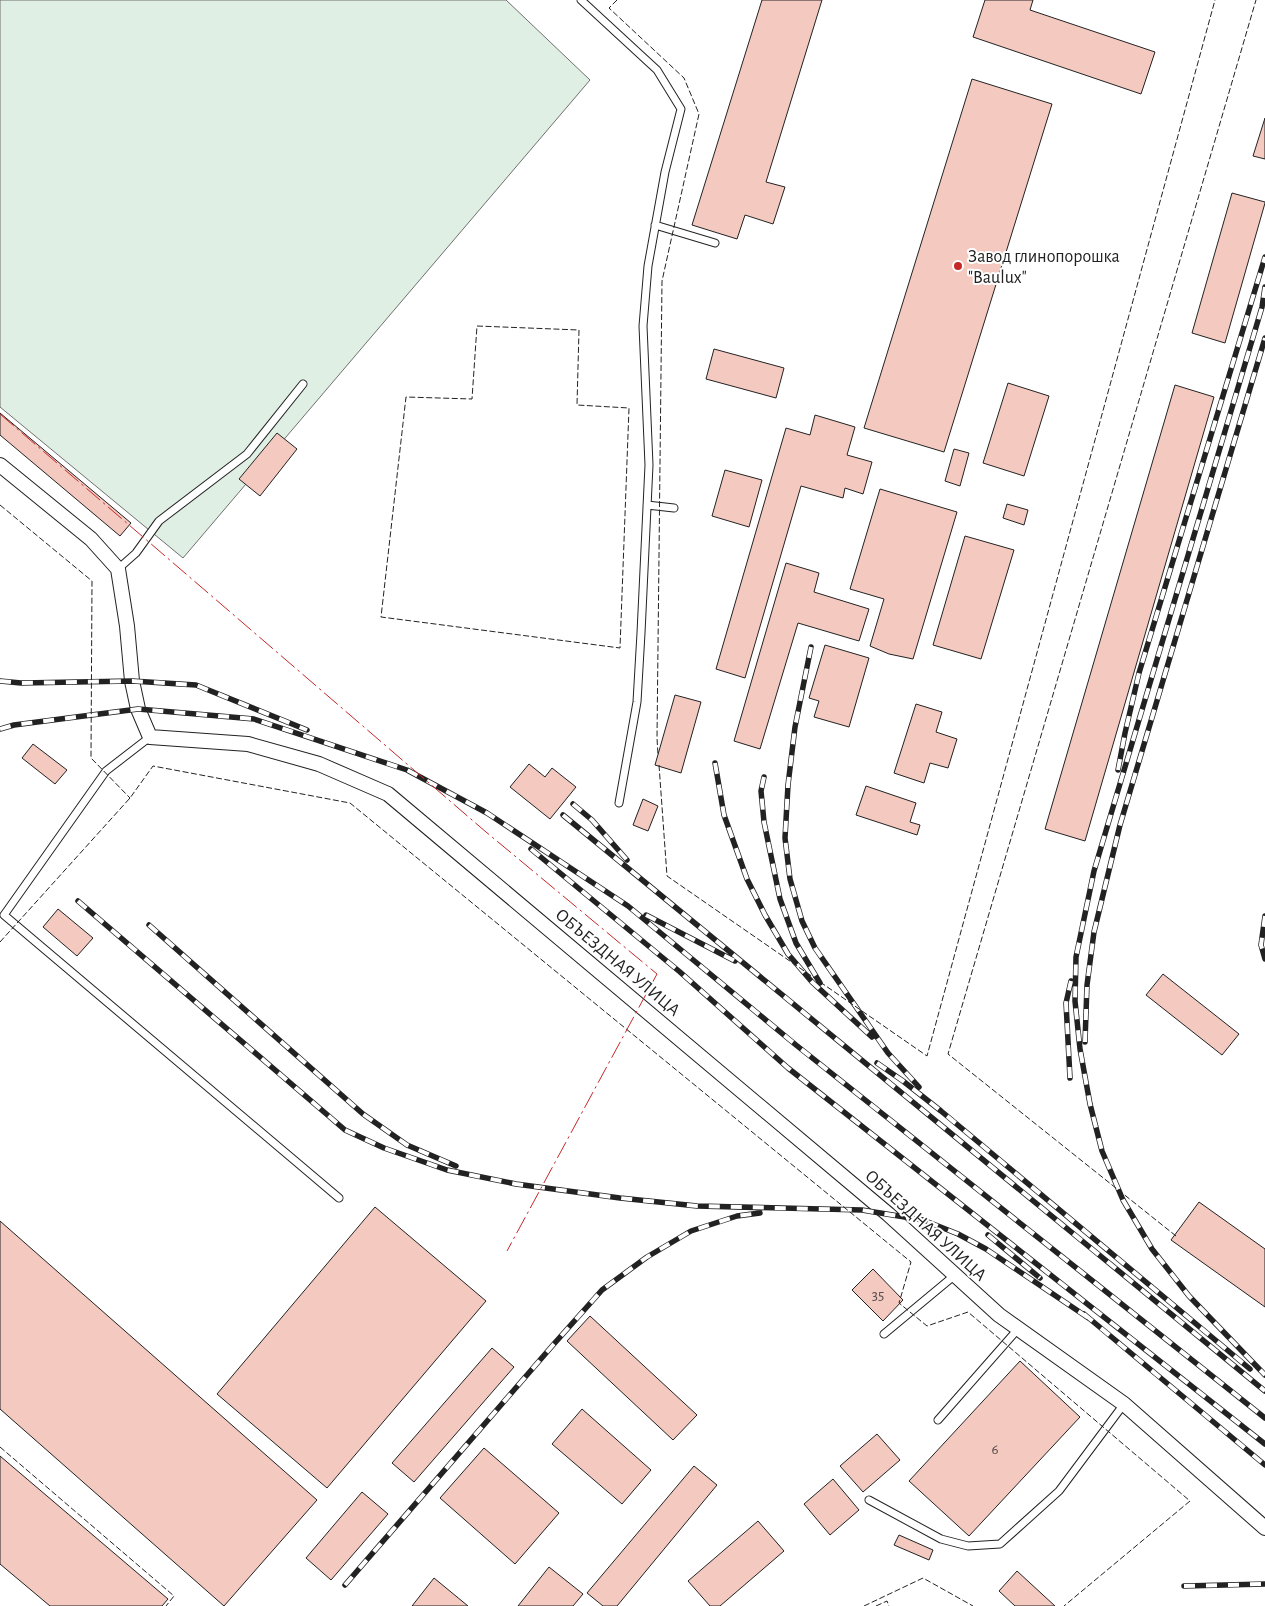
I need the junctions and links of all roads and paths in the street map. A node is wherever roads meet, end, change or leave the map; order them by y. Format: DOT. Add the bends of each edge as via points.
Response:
graph roads {
  1 [pos="581,0"];
  2 [pos="655,225"];
  3 [pos="715,243"];
  4 [pos="303,384"];
  5 [pos="0,465"];
  6 [pos="647,505"];
  7 [pos="674,508"];
  8 [pos="118,569"];
  9 [pos="150,737"];
  10 [pos="620,803"];
  11 [pos="339,1198"];
  12 [pos="954,1275"];
  13 [pos="1018,1329"];
  14 [pos="884,1334"];
  15 [pos="1124,1404"];
  16 [pos="938,1420"];
  17 [pos="869,1500"];
  18 [pos="1265,1528"];
  1 -- 2 [label="lane" via="658,70 681,109 664,172"];
  2 -- 3 [label="lane"];
  2 -- 6 [label="lane" via="643,326 649,465"];
  4 -- 8 [label="lane" via="247,454 158,521 136,553"];
  5 -- 8 [label="street" via="91,539"];
  6 -- 7 [label="lane"];
  6 -- 10 [label="lane" via="637,702"];
  8 -- 9 [label="street" via="132,681 138,709"];
  9 -- 11 [label="lane" via="106,771 4,915"];
  9 -- 12 [label="street, ОБЪЕЗДНАЯ УЛИЦА" via="248,744 319,764 388,794 881,1208"];
  12 -- 13 [label="street, ОБЪЕЗДНАЯ УЛИЦА"];
  12 -- 14 [label="lane"];
  13 -- 15 [label="street, ОБЪЕЗДНАЯ УЛИЦА"];
  13 -- 16 [label="lane"];
  15 -- 17 [label="lane" via="1059,1491 1000,1544 968,1546 941,1539"];
  15 -- 18 [label="street, ОБЪЕЗДНАЯ УЛИЦА"];
}
